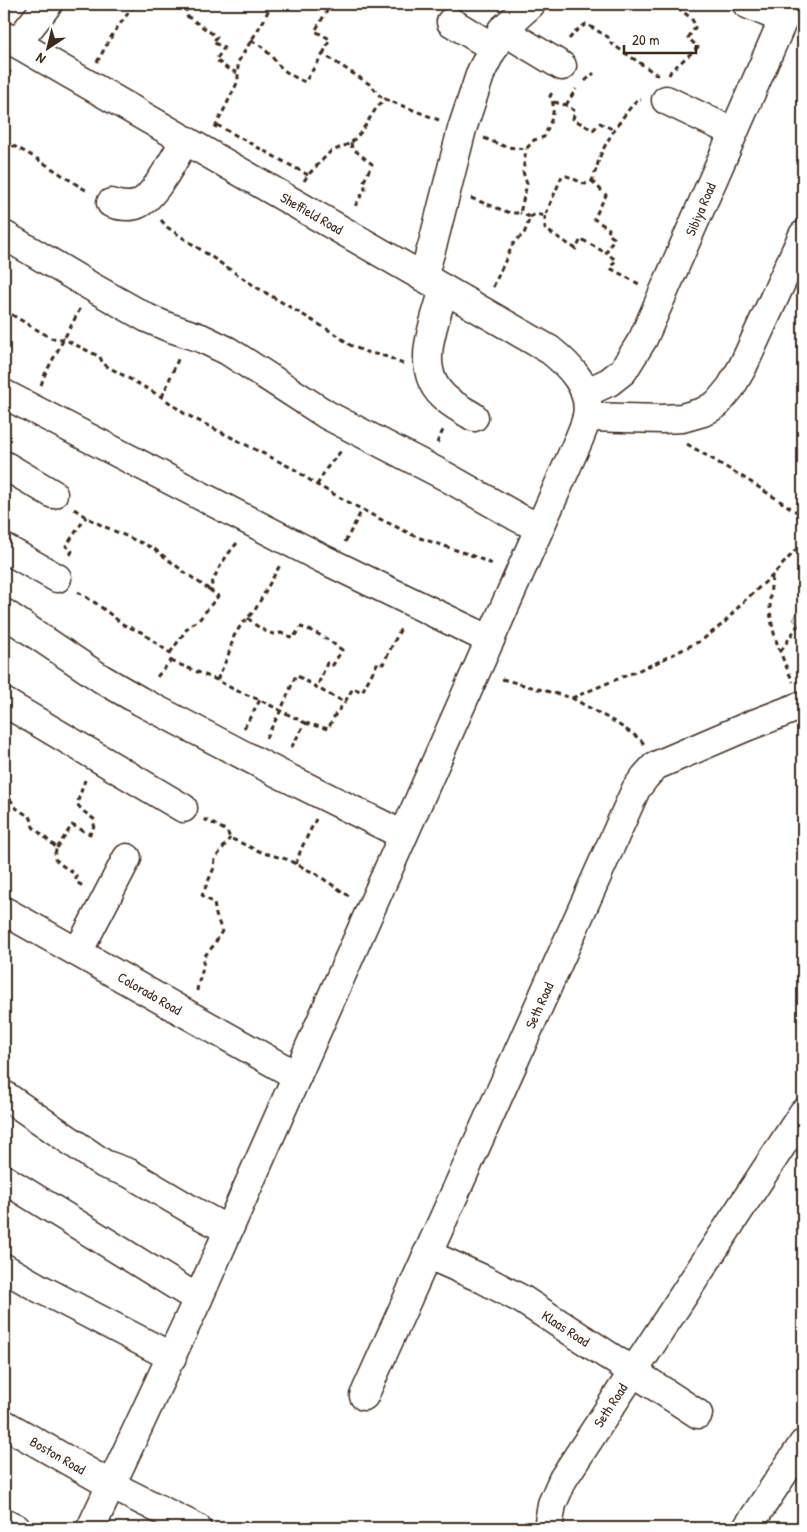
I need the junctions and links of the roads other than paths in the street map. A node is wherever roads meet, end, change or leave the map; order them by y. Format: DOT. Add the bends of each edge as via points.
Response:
graph roads {
  1 [pos="48,4"];
  2 [pos="531,4"];
  3 [pos="747,4"];
  4 [pos="786,11"];
  5 [pos="451,22"];
  6 [pos="498,39"];
  7 [pos="10,40"];
  8 [pos="570,76"];
  9 [pos="667,91"];
  10 [pos="733,132"];
  11 [pos="194,145"];
  12 [pos="111,203"];
  13 [pos="4,234"];
  14 [pos="803,235"];
  15 [pos="433,283"];
  16 [pos="4,394"];
  17 [pos="586,405"];
  18 [pos="464,411"];
  19 [pos="5,468"];
  20 [pos="53,494"];
  21 [pos="540,528"];
  22 [pos="4,548"];
  23 [pos="57,578"];
  24 [pos="4,613"];
  25 [pos="490,640"];
  26 [pos="799,695"];
  27 [pos="4,702"];
  28 [pos="183,808"];
  29 [pos="403,835"];
  30 [pos="127,858"];
  31 [pos="4,911"];
  32 [pos="78,952"];
  33 [pos="297,1076"];
  34 [pos="4,1095"];
  35 [pos="803,1113"];
  36 [pos="4,1180"];
  37 [pos="228,1230"];
  38 [pos="428,1254"];
  39 [pos="4,1268"];
  40 [pos="198,1299"];
  41 [pos="172,1356"];
  42 [pos="632,1372"];
  43 [pos="364,1396"];
  44 [pos="698,1414"];
  45 [pos="4,1424"];
  46 [pos="803,1444"];
  47 [pos="111,1485"];
  48 [pos="4,1522"];
  49 [pos="16,1528"];
  50 [pos="91,1528"];
  51 [pos="197,1528"];
  52 [pos="548,1528"];
  53 [pos="747,1528"];
  1 -- 7 [label="street"];
  2 -- 6 [label="street"];
  3 -- 4 [label="street"];
  4 -- 10 [label="street, Sibiya Road"];
  5 -- 6 [label="street"];
  6 -- 8 [label="street" via="538,52"];
  6 -- 15 [label="street" via="481,72 462,129"];
  7 -- 11 [label="street, Sheffield Road"];
  9 -- 10 [label="street"];
  10 -- 17 [label="street, Sibiya Road" via="644,339 623,371"];
  11 -- 12 [label="street" via="146,199 129,207"];
  11 -- 15 [label="street, Sheffield Road"];
  13 -- 21 [label="street" via="147,318 228,351 327,415"];
  14 -- 17 [label="street" via="744,366 717,404 682,418 662,419"];
  15 -- 17 [label="street, Sheffield Road" via="550,350 573,371"];
  15 -- 18 [label="street" via="427,362 429,375 443,397"];
  16 -- 25 [label="street"];
  17 -- 21 [label="street" via="579,438"];
  19 -- 20 [label="street"];
  21 -- 25 [label="street"];
  22 -- 23 [label="street"];
  24 -- 29 [label="street" via="140,701"];
  25 -- 29 [label="street"];
  26 -- 38 [label="street, Seth Road" via="746,727 655,766 636,789"];
  27 -- 28 [label="street"];
  29 -- 33 [label="street"];
  30 -- 32 [label="street"];
  31 -- 32 [label="street, Colorado Road"];
  32 -- 33 [label="street, Colorado Road"];
  33 -- 37 [label="street"];
  34 -- 37 [label="street" via="104,1164 129,1173"];
  35 -- 42 [label="street, Seth Road"];
  36 -- 40 [label="street"];
  37 -- 40 [label="street"];
  38 -- 42 [label="street, Klaas Road" via="523,1300"];
  38 -- 43 [label="street, Seth Road"];
  39 -- 41 [label="street"];
  40 -- 41 [label="street"];
  41 -- 47 [label="street"];
  42 -- 44 [label="street, Klaas Road"];
  42 -- 52 [label="street, Seth Road" via="563,1478 552,1504"];
  45 -- 47 [label="street, Boston Road"];
  46 -- 53 [label="street"];
  47 -- 50 [label="street"];
  47 -- 51 [label="street, Boston Road"];
  48 -- 49 [label="street"];
}
